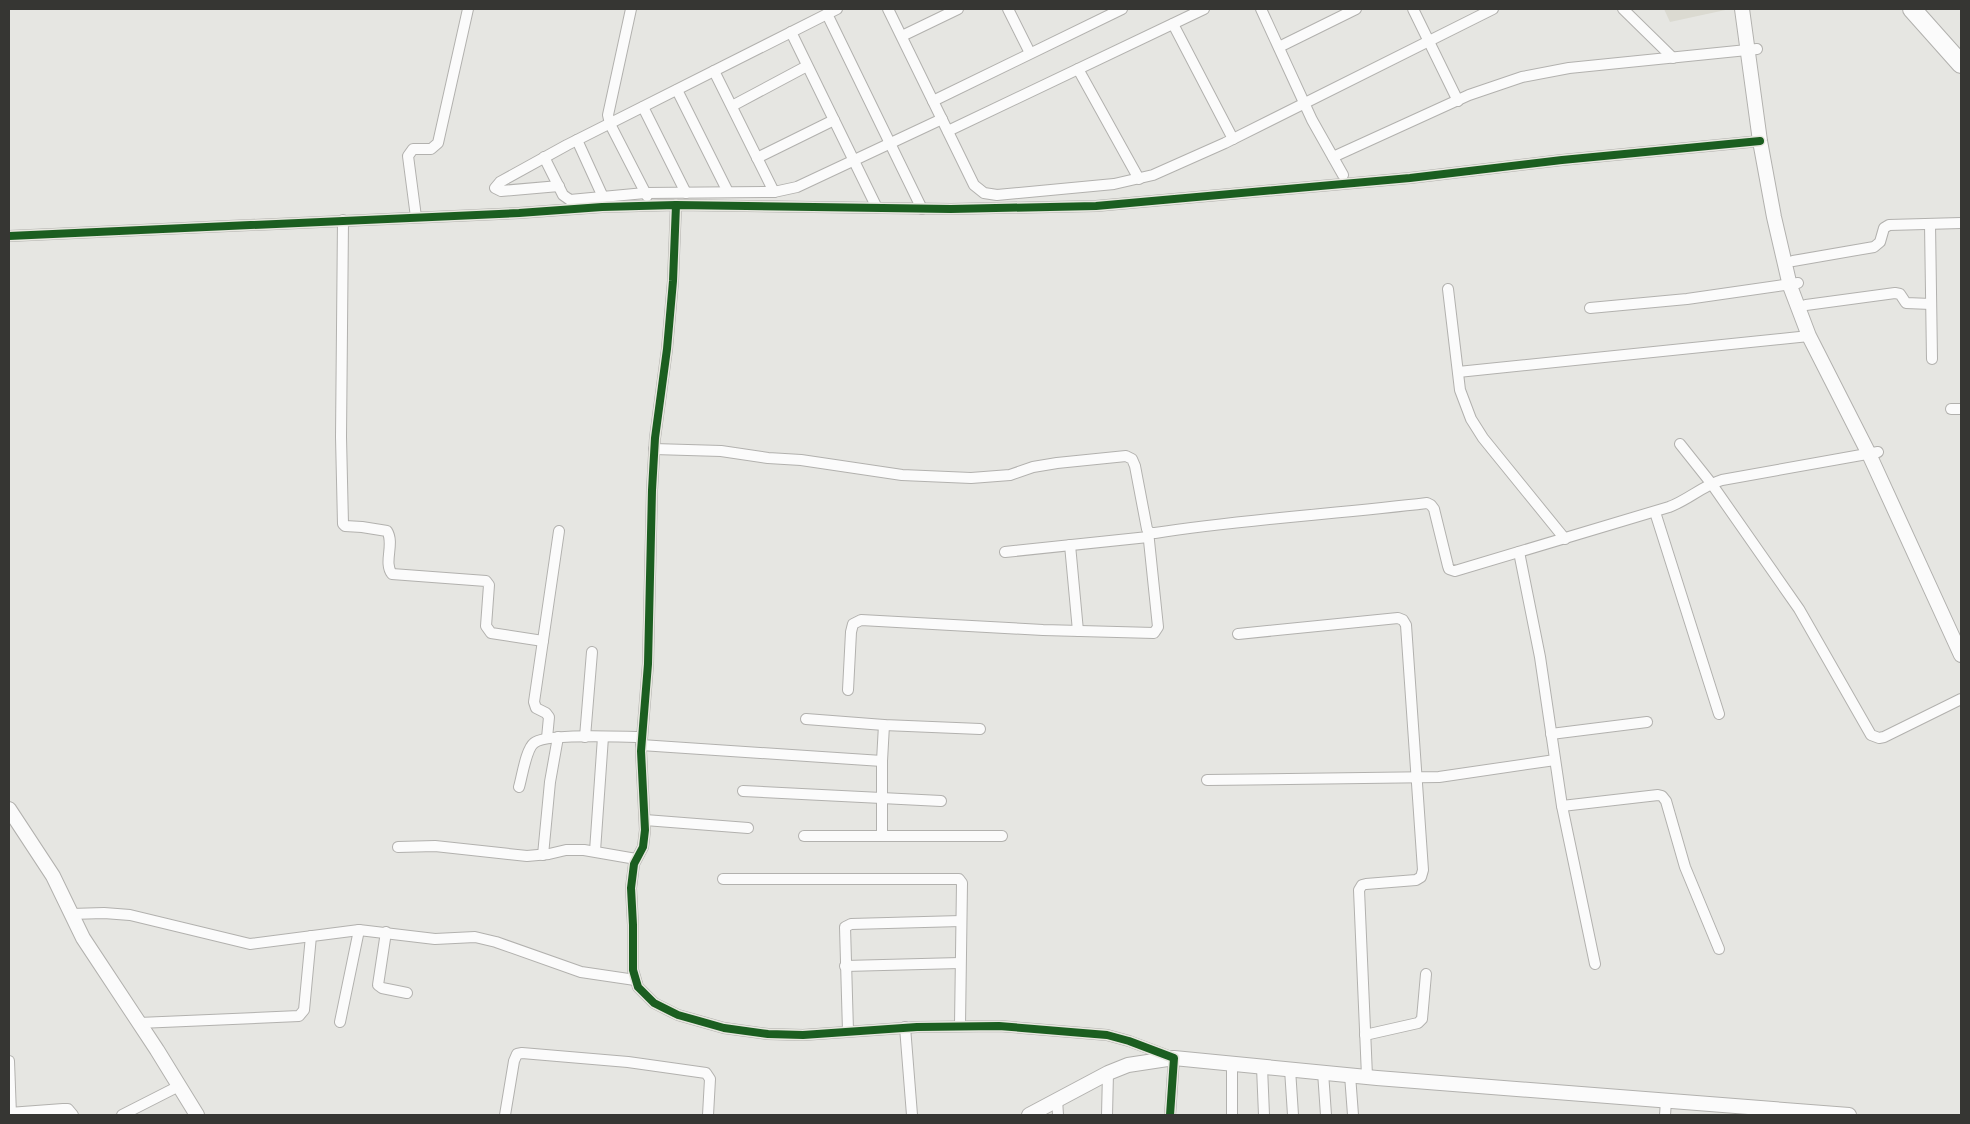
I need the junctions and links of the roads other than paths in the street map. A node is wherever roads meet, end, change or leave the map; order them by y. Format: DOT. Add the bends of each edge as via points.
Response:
graph roads {
  1 [pos="468,9"];
  2 [pos="631,9"];
  3 [pos="888,9"];
  4 [pos="958,9"];
  5 [pos="1008,9"];
  6 [pos="1122,9"];
  7 [pos="1204,9"];
  8 [pos="1261,9"];
  9 [pos="1356,9"];
  10 [pos="1413,9"];
  11 [pos="1493,9"];
  12 [pos="1623,9"];
  13 [pos="1742,9"];
  14 [pos="1751,9"];
  15 [pos="1912,9"];
  16 [pos="832,11"];
  17 [pos="1173,24"];
  18 [pos="791,32"];
  19 [pos="902,36"];
  20 [pos="1429,42"];
  21 [pos="1279,47"];
  22 [pos="1752,49"];
  23 [pos="1030,54"];
  24 [pos="1672,58"];
  25 [pos="1961,64"];
  26 [pos="807,66"];
  27 [pos="1078,69"];
  28 [pos="714,71"];
  29 [pos="677,90"];
  30 [pos="1458,100"];
  31 [pos="933,101"];
  32 [pos="1304,103"];
  33 [pos="732,106"];
  34 [pos="643,107"];
  35 [pos="942,119"];
  36 [pos="834,120"];
  37 [pos="610,124"];
  38 [pos="948,131"];
  39 [pos="1233,139"];
  40 [pos="577,140"];
  41 [pos="1760,141"];
  42 [pos="891,143"];
  43 [pos="544,157"];
  44 [pos="757,158"];
  45 [pos="1333,158"];
  46 [pos="854,160"];
  47 [pos="1343,175"];
  48 [pos="1139,179"];
  49 [pos="559,186"];
  50 [pos="728,192"];
  51 [pos="774,192"];
  52 [pos="645,193"];
  53 [pos="686,193"];
  54 [pos="603,196"];
  55 [pos="676,205"];
  56 [pos="652,206"];
  57 [pos="877,208"];
  58 [pos="922,209"];
  59 [pos="416,217"];
  60 [pos="343,220"];
  61 [pos="1961,223"];
  62 [pos="1930,224"];
  63 [pos="9,236"];
  64 [pos="1793,261"];
  65 [pos="1794,284"];
  66 [pos="1448,289"];
  67 [pos="1931,304"];
  68 [pos="1806,305"];
  69 [pos="1590,308"];
  70 [pos="1809,336"];
  71 [pos="1932,359"];
  72 [pos="1458,372"];
  73 [pos="1680,444"];
  74 [pos="654,449"];
  75 [pos="1873,453"];
  76 [pos="1711,483"];
  77 [pos="1655,512"];
  78 [pos="559,531"];
  79 [pos="1148,534"];
  80 [pos="1565,539"];
  81 [pos="1070,546"];
  82 [pos="1006,552"];
  83 [pos="1519,552"];
  84 [pos="1078,631"];
  85 [pos="1961,633"];
  86 [pos="1238,634"];
  87 [pos="543,641"];
  88 [pos="592,652"];
  89 [pos="1961,655"];
  90 [pos="848,690"];
  91 [pos="1961,700"];
  92 [pos="1719,714"];
  93 [pos="806,719"];
  94 [pos="1647,722"];
  95 [pos="884,725"];
  96 [pos="980,729"];
  97 [pos="1551,734"];
  98 [pos="558,737"];
  99 [pos="585,737"];
  100 [pos="602,737"];
  101 [pos="547,738"];
  102 [pos="641,741"];
  103 [pos="1555,760"];
  104 [pos="882,761"];
  105 [pos="1416,778"];
  106 [pos="1207,780"];
  107 [pos="520,787"];
  108 [pos="743,791"];
  109 [pos="881,798"];
  110 [pos="941,802"];
  111 [pos="1562,806"];
  112 [pos="9,809"];
  113 [pos="645,820"];
  114 [pos="748,828"];
  115 [pos="804,836"];
  116 [pos="882,836"];
  117 [pos="1002,836"];
  118 [pos="398,847"];
  119 [pos="595,851"];
  120 [pos="543,855"];
  121 [pos="636,860"];
  122 [pos="723,879"];
  123 [pos="71,914"];
  124 [pos="961,921"];
  125 [pos="359,930"];
  126 [pos="386,932"];
  127 [pos="311,936"];
  128 [pos="1719,948"];
  129 [pos="960,963"];
  130 [pos="1595,964"];
  131 [pos="845,966"];
  132 [pos="1426,974"];
  133 [pos="635,980"];
  134 [pos="407,993"];
  135 [pos="340,1022"];
  136 [pos="139,1023"];
  137 [pos="960,1025"];
  138 [pos="905,1028"];
  139 [pos="848,1031"];
  140 [pos="1365,1035"];
  141 [pos="1174,1058"];
  142 [pos="9,1061"];
  143 [pos="1232,1063"];
  144 [pos="1262,1067"];
  145 [pos="1290,1069"];
  146 [pos="1323,1072"];
  147 [pos="1108,1073"];
  148 [pos="1350,1075"];
  149 [pos="1367,1076"];
  150 [pos="180,1086"];
  151 [pos="1057,1099"];
  152 [pos="1666,1100"];
  153 [pos="11,1113"];
  154 [pos="73,1115"];
  155 [pos="122,1115"];
  156 [pos="197,1115"];
  157 [pos="505,1115"];
  158 [pos="708,1115"];
  159 [pos="912,1115"];
  160 [pos="1029,1115"];
  161 [pos="1058,1115"];
  162 [pos="1107,1115"];
  163 [pos="1170,1115"];
  164 [pos="1232,1115"];
  165 [pos="1264,1115"];
  166 [pos="1293,1115"];
  167 [pos="1326,1115"];
  168 [pos="1353,1115"];
  169 [pos="1665,1115"];
  170 [pos="1843,1115"];
  1 -- 59 [label="street" via="438,143 431,149 413,149 408,156"];
  2 -- 37 [label="street" via="608,114"];
  3 -- 19 [label="street"];
  4 -- 19 [label="street"];
  5 -- 23 [label="street"];
  6 -- 23 [label="street"];
  7 -- 17 [label="street"];
  8 -- 21 [label="street"];
  9 -- 21 [label="street"];
  10 -- 20 [label="street"];
  11 -- 20 [label="street"];
  12 -- 24 [label="street"];
  13 -- 22 [label="street"];
  14 -- 22 [label="street"];
  15 -- 25 [label="highway"];
  16 -- 18 [label="street"];
  16 -- 42 [label="street"];
  17 -- 27 [label="street"];
  17 -- 39 [label="street"];
  18 -- 26 [label="street"];
  18 -- 28 [label="street"];
  19 -- 31 [label="street"];
  20 -- 30 [label="street"];
  20 -- 32 [label="street"];
  21 -- 32 [label="street"];
  22 -- 24 [label="street"];
  22 -- 41 [label="street"];
  22 -- 64 [label="street"];
  23 -- 31 [label="street"];
  24 -- 30 [label="street" via="1547,72 1506,82"];
  26 -- 33 [label="street"];
  26 -- 36 [label="street"];
  27 -- 38 [label="street"];
  27 -- 48 [label="street"];
  28 -- 29 [label="street"];
  28 -- 33 [label="street"];
  29 -- 34 [label="street"];
  29 -- 50 [label="street"];
  30 -- 45 [label="street"];
  31 -- 35 [label="street"];
  32 -- 39 [label="street"];
  32 -- 45 [label="street"];
  33 -- 44 [label="street"];
  34 -- 37 [label="street"];
  34 -- 53 [label="street"];
  35 -- 38 [label="street"];
  35 -- 42 [label="street"];
  36 -- 44 [label="street"];
  36 -- 46 [label="street"];
  37 -- 40 [label="street"];
  37 -- 52 [label="street"];
  38 -- 48 [label="street" via="974,185 989,195"];
  39 -- 48 [label="street"];
  40 -- 43 [label="street"];
  40 -- 54 [label="street"];
  41 -- 58 [label="street" via="1115,205"];
  41 -- 65 [label="street" via="1774,217"];
  42 -- 46 [label="street"];
  42 -- 58 [label="street"];
  43 -- 49 [label="street"];
  43 -- 49 [label="street" via="500,182 496,188 500,191"];
  44 -- 51 [label="street"];
  45 -- 47 [label="street"];
  46 -- 51 [label="street" via="797,187"];
  46 -- 57 [label="street"];
  49 -- 54 [label="street" via="568,199"];
  50 -- 51 [label="street"];
  50 -- 53 [label="street"];
  52 -- 53 [label="street"];
  52 -- 54 [label="street"];
  52 -- 56 [label="street"];
  55 -- 56 [label="street"];
  55 -- 57 [label="street"];
  55 -- 74 [label="street" via="673,281"];
  56 -- 59 [label="street"];
  57 -- 58 [label="street"];
  59 -- 60 [label="street"];
  60 -- 63 [label="street"];
  60 -- 87 [label="street" via="343,524 388,533 392,574 486,581 488,630"];
  61 -- 62 [label="street"];
  62 -- 64 [label="street" via="1889,225 1874,247"];
  62 -- 67 [label="street"];
  64 -- 65 [label="street"];
  65 -- 68 [label="street"];
  65 -- 69 [label="street"];
  65 -- 70 [label="street"];
  66 -- 72 [label="street"];
  67 -- 68 [label="street" via="1906,303 1900,294 1895,293"];
  67 -- 71 [label="street"];
  68 -- 75 [label="street"];
  70 -- 72 [label="street"];
  70 -- 75 [label="street"];
  72 -- 80 [label="street" via="1463,400 1476,428"];
  73 -- 76 [label="street"];
  74 -- 79 [label="street" via="721,451 902,475 963,478 1005,475 1032,467 1126,456 1135,466"];
  74 -- 102 [label="street" via="648,664"];
  75 -- 76 [label="street"];
  75 -- 85 [label="street"];
  75 -- 89 [label="street"];
  76 -- 77 [label="street" via="1679,504"];
  76 -- 91 [label="street" via="1809,624 1871,735 1884,737"];
  77 -- 80 [label="street"];
  77 -- 92 [label="street"];
  78 -- 87 [label="street"];
  79 -- 81 [label="street"];
  79 -- 83 [label="street" via="1250,520 1427,503 1434,509 1448,566 1452,570"];
  79 -- 84 [label="street" via="1156,630 1150,634"];
  80 -- 83 [label="street"];
  81 -- 82 [label="street"];
  81 -- 84 [label="street"];
  83 -- 97 [label="street" via="1538,640"];
  84 -- 90 [label="street" via="861,620 853,624 851,632"];
  86 -- 105 [label="street" via="1403,620 1406,625"];
  87 -- 101 [label="street" via="534,702 536,708 549,717"];
  88 -- 99 [label="street"];
  93 -- 95 [label="street"];
  94 -- 97 [label="street"];
  95 -- 96 [label="street"];
  95 -- 104 [label="street"];
  97 -- 103 [label="street"];
  98 -- 99 [label="street"];
  98 -- 101 [label="street"];
  98 -- 120 [label="street"];
  99 -- 100 [label="street"];
  100 -- 102 [label="street"];
  100 -- 119 [label="street"];
  101 -- 107 [label="street" via="536,741 531,747"];
  102 -- 104 [label="street"];
  102 -- 113 [label="street"];
  103 -- 105 [label="street"];
  103 -- 111 [label="street"];
  104 -- 109 [label="street"];
  105 -- 106 [label="street"];
  105 -- 140 [label="street" via="1421,877 1366,884 1359,890"];
  108 -- 109 [label="street"];
  109 -- 110 [label="street"];
  109 -- 116 [label="street"];
  111 -- 128 [label="street" via="1662,796 1690,882"];
  111 -- 130 [label="street"];
  112 -- 123 [label="street" via="53,876"];
  113 -- 114 [label="street"];
  113 -- 121 [label="street" via="643,846"];
  115 -- 116 [label="street"];
  116 -- 117 [label="street"];
  118 -- 120 [label="street" via="435,846"];
  119 -- 120 [label="street" via="571,850"];
  119 -- 121 [label="street"];
  121 -- 133 [label="street" via="631,888"];
  122 -- 124 [label="street" via="958,878 962,883"];
  123 -- 127 [label="street" via="130,915 250,944"];
  123 -- 136 [label="street" via="96,959"];
  124 -- 129 [label="street"];
  124 -- 131 [label="street" via="848,925 844,929"];
  125 -- 126 [label="street"];
  125 -- 127 [label="street"];
  125 -- 135 [label="street"];
  126 -- 133 [label="street" via="435,939 486,939 581,972"];
  126 -- 134 [label="street" via="378,985"];
  127 -- 136 [label="street" via="304,1010 299,1016"];
  129 -- 131 [label="street"];
  129 -- 137 [label="street"];
  131 -- 139 [label="street"];
  132 -- 140 [label="street" via="1422,1019 1418,1023"];
  133 -- 139 [label="street" via="642,993 654,1003 702,1023 777,1034"];
  136 -- 150 [label="street"];
  137 -- 138 [label="street"];
  137 -- 141 [label="street" via="1106,1036 1129,1040"];
  138 -- 139 [label="street"];
  138 -- 159 [label="street"];
  140 -- 149 [label="street"];
  141 -- 143 [label="street"];
  141 -- 147 [label="street" via="1144,1062"];
  141 -- 163 [label="street"];
  142 -- 153 [label="street"];
  143 -- 144 [label="street"];
  143 -- 164 [label="street"];
  144 -- 145 [label="street"];
  144 -- 165 [label="street"];
  145 -- 146 [label="street"];
  145 -- 166 [label="street"];
  146 -- 148 [label="street"];
  146 -- 167 [label="street"];
  147 -- 151 [label="street"];
  147 -- 162 [label="street"];
  148 -- 149 [label="street"];
  148 -- 168 [label="street"];
  149 -- 152 [label="street"];
  150 -- 155 [label="street"];
  150 -- 156 [label="street"];
  151 -- 160 [label="street"];
  151 -- 161 [label="street"];
  152 -- 169 [label="street"];
  152 -- 170 [label="street"];
  153 -- 154 [label="street" via="68,1109"];
  157 -- 158 [label="street" via="514,1061 517,1054 522,1053 628,1062 706,1073 710,1079"];
}
